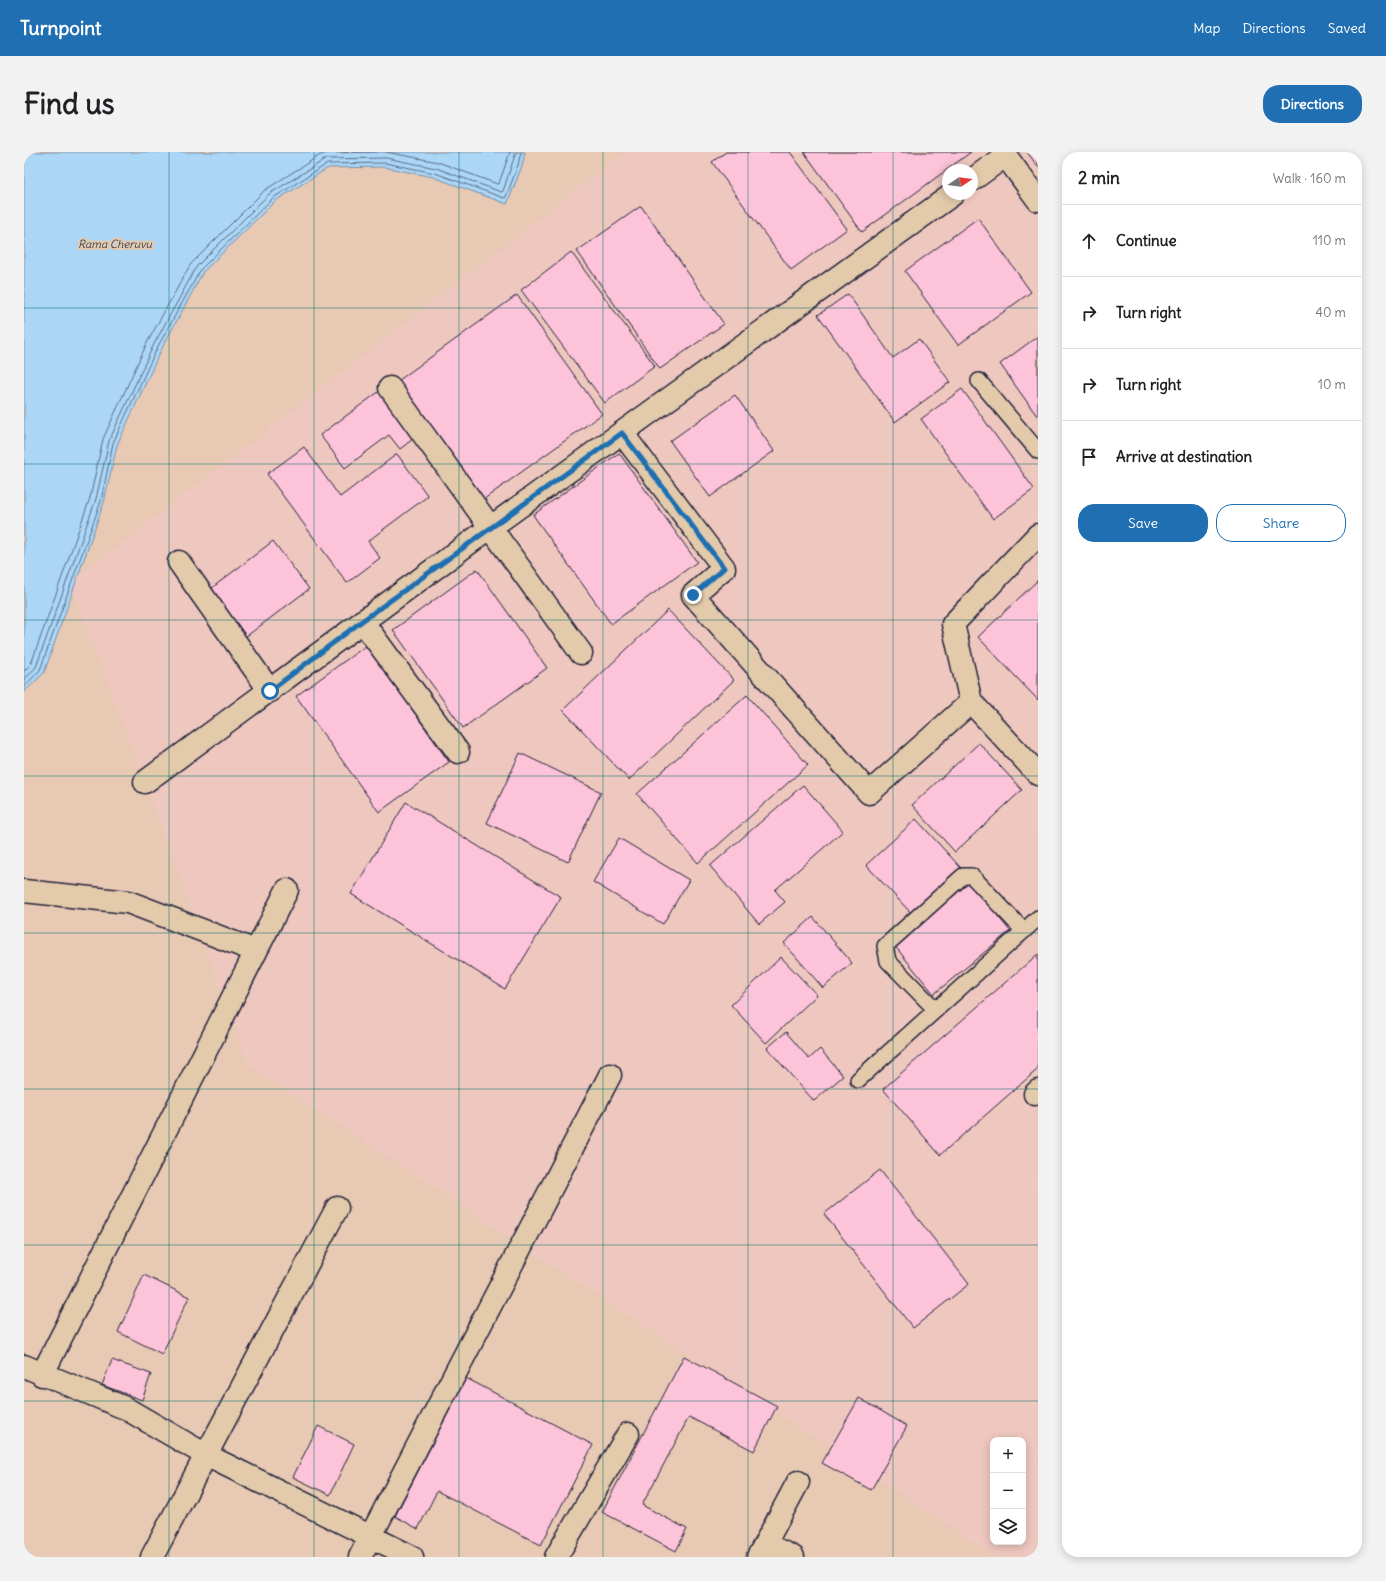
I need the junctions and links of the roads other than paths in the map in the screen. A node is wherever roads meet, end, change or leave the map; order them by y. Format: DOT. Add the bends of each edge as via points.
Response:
graph roads {
  1 [pos="1004,154"];
  2 [pos="978,175"];
  3 [pos="945,200"];
  4 [pos="1038,200"];
  5 [pos="979,381"];
  6 [pos="390,388"];
  7 [pos="622,433"];
  8 [pos="1038,450"];
  9 [pos="490,527"];
  10 [pos="1038,535"];
  11 [pos="179,562"];
  12 [pos="362,621"];
  13 [pos="581,653"];
  14 [pos="270,691"];
  15 [pos="971,702"];
  16 [pos="458,752"];
  17 [pos="1038,774"];
  18 [pos="145,782"];
  19 [pos="287,890"];
  20 [pos="24,891"];
  21 [pos="1038,918"];
  22 [pos="1024,931"];
  23 [pos="256,951"];
  24 [pos="936,1010"];
  25 [pos="610,1075"];
  26 [pos="858,1080"];
  27 [pos="337,1208"];
  28 [pos="33,1370"];
  29 [pos="628,1434"];
  30 [pos="206,1455"];
  31 [pos="798,1482"];
  32 [pos="370,1537"];
  33 [pos="761,1550"];
  34 [pos="152,1557"];
  35 [pos="360,1557"];
  36 [pos="412,1557"];
  37 [pos="556,1557"];
  38 [pos="793,1557"];
  1 -- 2 [label="street"];
  1 -- 4 [label="street"];
  3 -- 7 [label="street"];
  5 -- 8 [label="lane"];
  6 -- 9 [label="street"];
  7 -- 9 [label="street"];
  7 -- 15 [label="street" via="724,568 693,595 869,793"];
  9 -- 12 [label="street"];
  9 -- 13 [label="street"];
  10 -- 15 [label="street" via="953,624"];
  11 -- 14 [label="street"];
  12 -- 14 [label="street"];
  12 -- 16 [label="street"];
  14 -- 18 [label="street"];
  15 -- 17 [label="street"];
  19 -- 23 [label="street"];
  20 -- 23 [label="street" via="128,902"];
  21 -- 22 [label="lane"];
  22 -- 24 [label="lane"];
  22 -- 24 [label="lane" via="972,876 963,876 885,946 888,961"];
  23 -- 28 [label="street"];
  24 -- 26 [label="lane"];
  25 -- 32 [label="street"];
  27 -- 30 [label="street"];
  28 -- 30 [label="street" via="125,1408"];
  29 -- 37 [label="street"];
  30 -- 32 [label="street"];
  30 -- 34 [label="street"];
  31 -- 33 [label="street"];
  32 -- 35 [label="street"];
  32 -- 36 [label="street"];
  33 -- 38 [label="street"];
}
